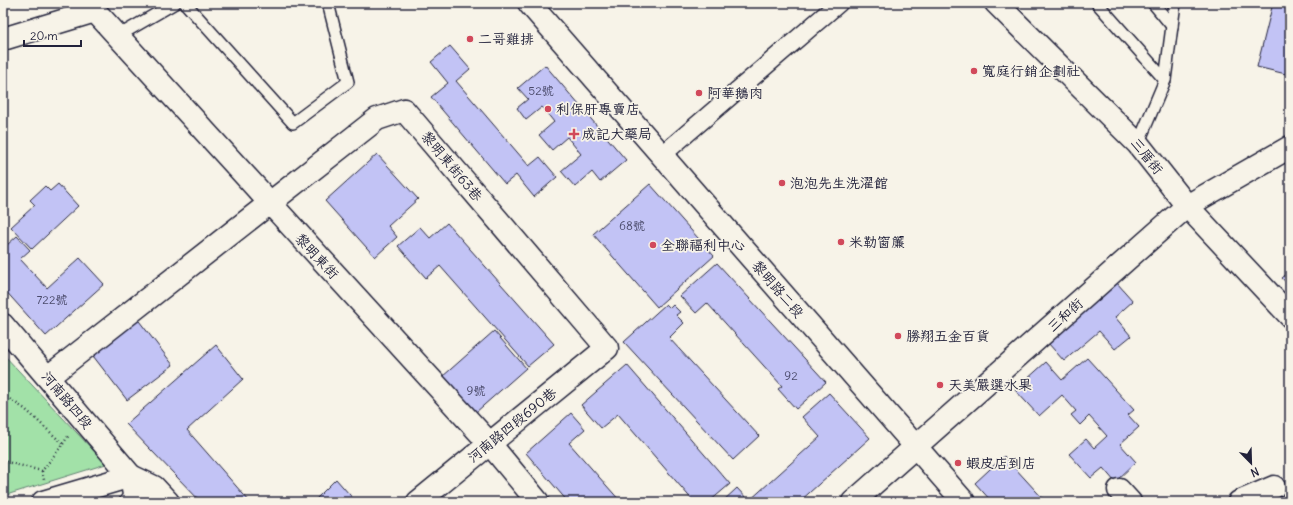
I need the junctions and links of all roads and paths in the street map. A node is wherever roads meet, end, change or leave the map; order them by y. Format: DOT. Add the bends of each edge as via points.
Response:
graph roads {
  1 [pos="175,3"];
  2 [pos="185,3"];
  3 [pos="328,3"];
  4 [pos="529,3"];
  5 [pos="839,3"];
  6 [pos="996,3"];
  7 [pos="1098,3"];
  8 [pos="1153,3"];
  9 [pos="1175,3"];
  10 [pos="95,7"];
  11 [pos="1172,26"];
  12 [pos="118,36"];
  13 [pos="3,39"];
  14 [pos="1165,80"];
  15 [pos="1138,144"];
  16 [pos="1290,147"];
  17 [pos="662,155"];
  18 [pos="269,204"];
  19 [pos="1186,206"];
  20 [pos="1290,316"];
  21 [pos="3,325"];
  22 [pos="607,348"];
  23 [pos="48,377"];
  24 [pos="3,395"];
  25 [pos="490,444"];
  26 [pos="916,447"];
  27 [pos="3,461"];
  28 [pos="131,476"];
  29 [pos="1274,487"];
  30 [pos="161,494"];
  31 [pos="44,502"];
  32 [pos="134,502"];
  33 [pos="418,502"];
  34 [pos="538,502"];
  35 [pos="853,502"];
  36 [pos="964,502"];
  37 [pos="1239,502"];
  1 -- 12 [label="lane"];
  2 -- 3 [label="lane" via="293,123 348,82"];
  4 -- 17 [label="street, 黎明路二段"];
  5 -- 17 [label="street"];
  6 -- 15 [label="street, 三厝街"];
  7 -- 14 [label="lane"];
  8 -- 11 [label="lane"];
  9 -- 11 [label="lane"];
  10 -- 12 [label="street, 黎明東街"];
  10 -- 13 [label="street"];
  11 -- 14 [label="lane"];
  12 -- 18 [label="street, 黎明東街"];
  14 -- 15 [label="lane"];
  15 -- 19 [label="street, 三厝街"];
  16 -- 19 [label="street, 三和街"];
  17 -- 26 [label="street, 黎明路二段"];
  18 -- 22 [label="street, 黎明東街63巷" via="377,119 404,110"];
  18 -- 23 [label="street"];
  18 -- 25 [label="street, 黎明東街"];
  19 -- 20 [label="street, 三厝街"];
  19 -- 26 [label="street, 三和街"];
  21 -- 23 [label="street, 河南路四段"];
  22 -- 25 [label="street, 河南路四段690巷"];
  23 -- 28 [label="street, 河南路四段"];
  24 -- 27 [label="path" via="25,409 63,444 42,471"];
  25 -- 33 [label="street, 河南路四段690巷"];
  25 -- 34 [label="street, 黎明東街"];
  26 -- 35 [label="street, 三和街"];
  26 -- 36 [label="street, 黎明路二段"];
  28 -- 30 [label="street, 河南路四段"];
  28 -- 31 [label="street"];
  28 -- 32 [label="street"];
  29 -- 37 [label="street"];
  30 -- 32 [label="street"];
}
